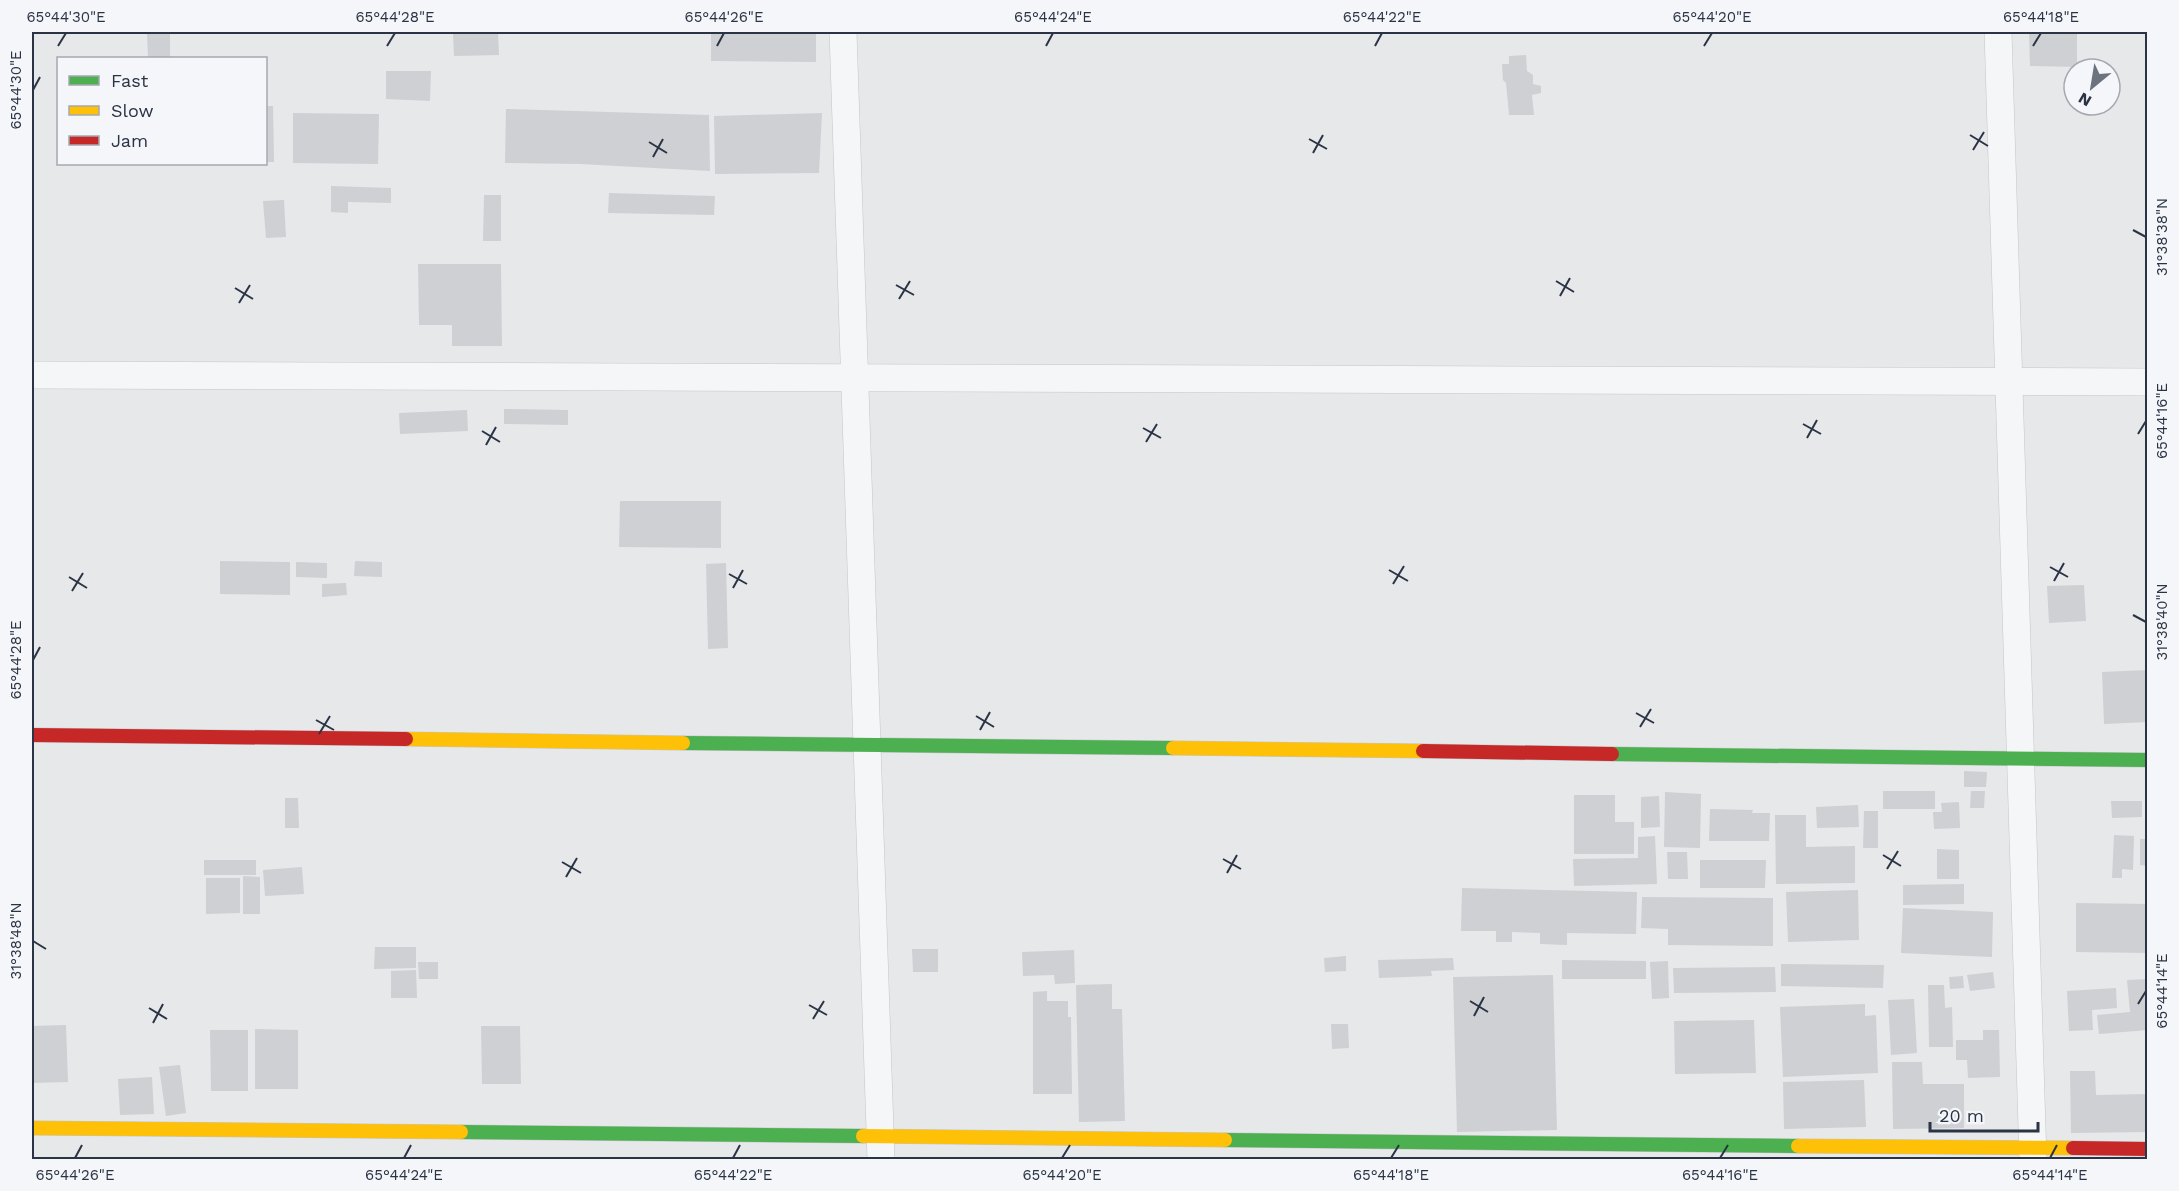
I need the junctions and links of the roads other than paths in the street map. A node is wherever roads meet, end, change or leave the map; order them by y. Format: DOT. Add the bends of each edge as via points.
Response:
graph roads {
  1 [pos="843,32"];
  2 [pos="1998,32"];
  3 [pos="32,375"];
  4 [pos="854,377"];
  5 [pos="2010,381"];
  6 [pos="2148,382"];
  7 [pos="32,735"];
  8 [pos="866,745"];
  9 [pos="2020,758"];
  10 [pos="2148,760"];
  11 [pos="32,1128"];
  12 [pos="880,1148"];
  13 [pos="2148,1149"];
  14 [pos="2032,1154"];
  1 -- 4 [label="street"];
  2 -- 5 [label="street"];
  3 -- 4 [label="street"];
  4 -- 5 [label="street"];
  4 -- 8 [label="street"];
  5 -- 6 [label="street"];
  5 -- 9 [label="street"];
  7 -- 8 [label="street"];
  8 -- 9 [label="street"];
  8 -- 12 [label="street"];
  9 -- 10 [label="street"];
  9 -- 14 [label="street"];
  11 -- 12 [label="street"];
  12 -- 14 [label="street"];
  13 -- 14 [label="street"];
}
